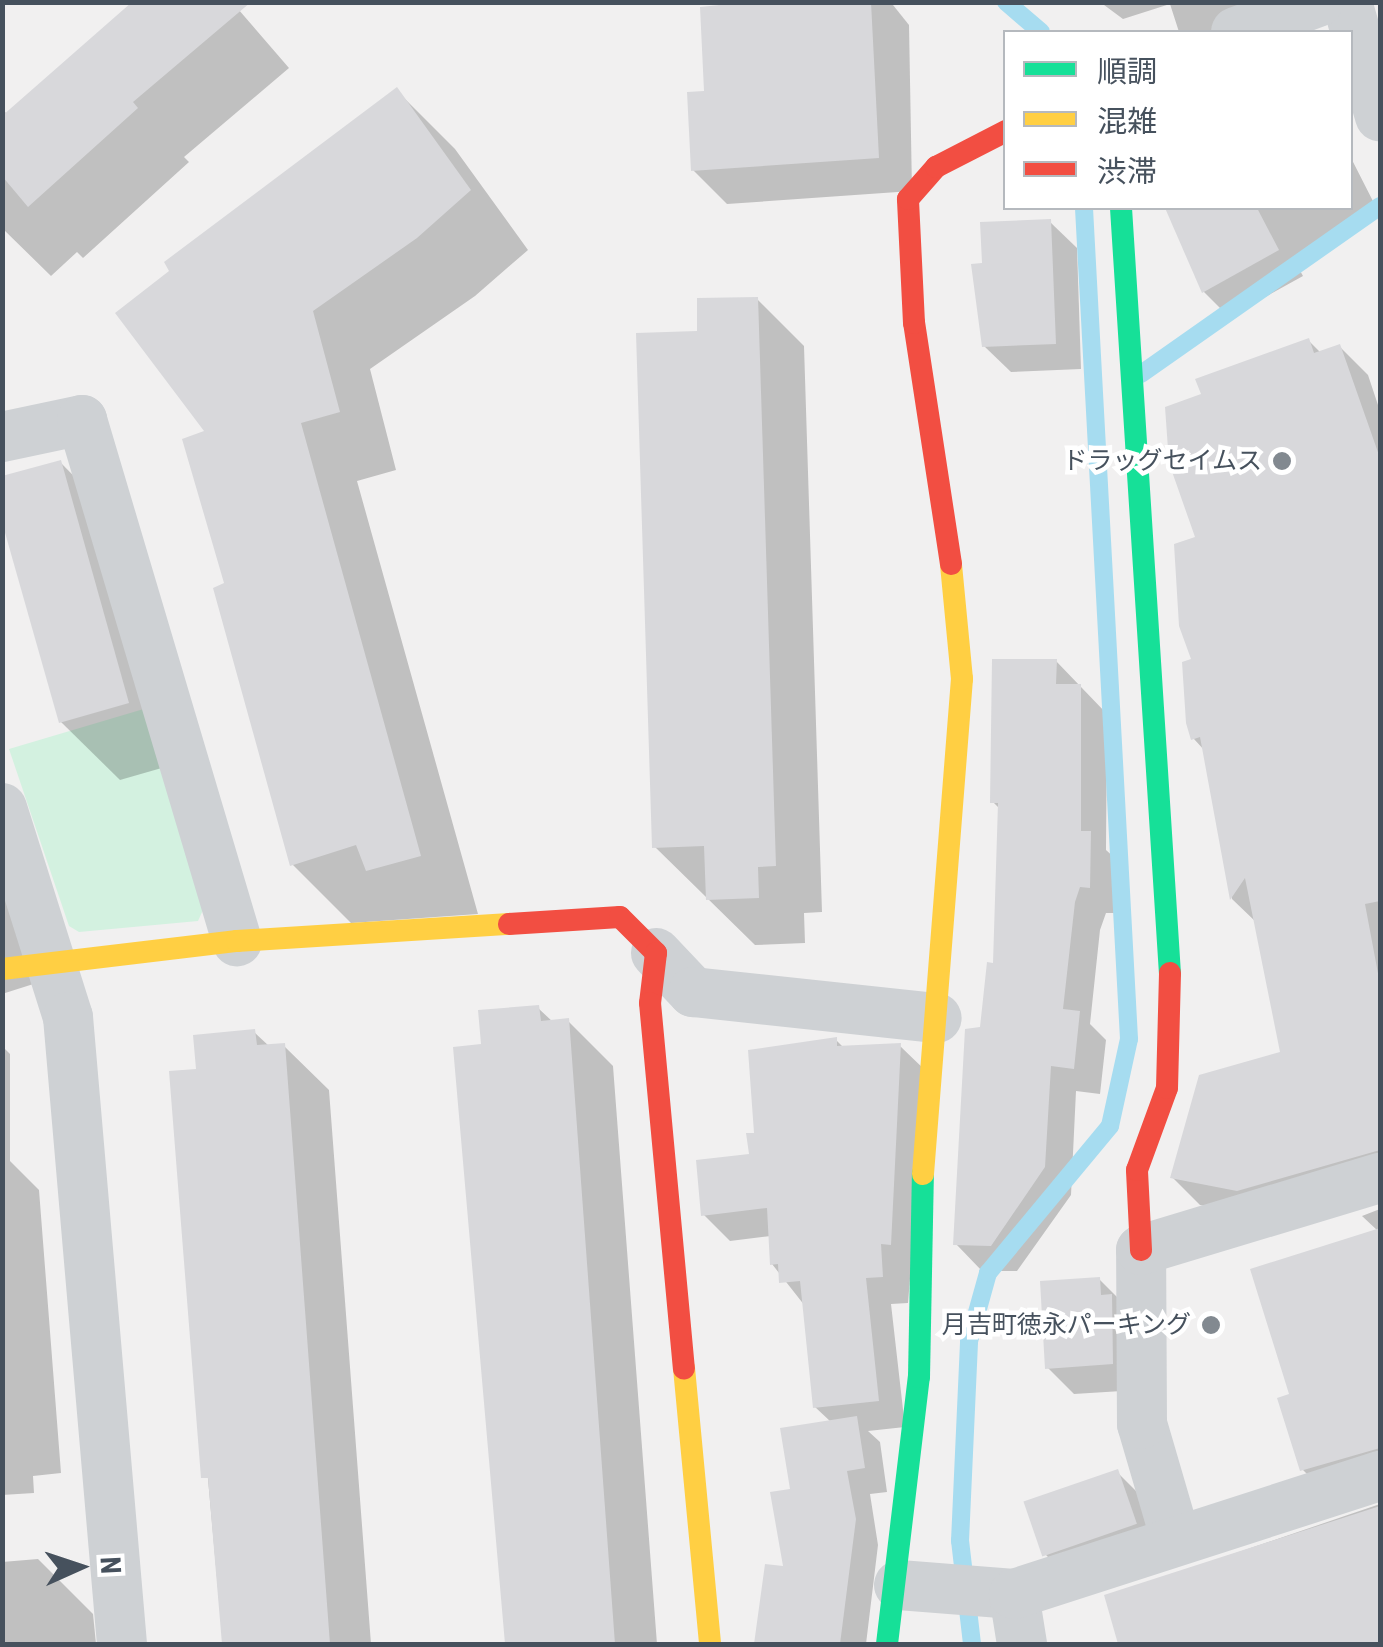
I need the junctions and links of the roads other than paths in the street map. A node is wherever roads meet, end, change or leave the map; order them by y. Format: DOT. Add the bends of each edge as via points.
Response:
graph roads {
  1 [pos="1318,2"];
  2 [pos="1347,2"];
  3 [pos="1241,30"];
  4 [pos="1380,116"];
  5 [pos="1003,133"];
  6 [pos="1121,210"];
  7 [pos="2,437"];
  8 [pos="2,808"];
  9 [pos="237,942"];
  10 [pos="656,954"];
  11 [pos="53,968"];
  12 [pos="2,969"];
  13 [pos="936,1018"];
  14 [pos="1380,1178"];
  15 [pos="1141,1250"];
  16 [pos="1380,1476"];
  17 [pos="1176,1540"];
  18 [pos="899,1586"];
  19 [pos="1014,1594"];
  20 [pos="122,1644"];
  21 [pos="710,1644"];
  22 [pos="887,1644"];
  23 [pos="1022,1644"];
  1 -- 3 [label="street"];
  2 -- 4 [label="street"];
  5 -- 13 [label="street" via="936,168 908,199 914,323 947,520 962,680"];
  6 -- 15 [label="street" via="1172,984 1167,1088 1136,1170"];
  7 -- 9 [label="street" via="82,420"];
  8 -- 11 [label="street"];
  9 -- 10 [label="street" via="620,917"];
  9 -- 11 [label="street"];
  10 -- 13 [label="street" via="693,992"];
  10 -- 21 [label="street" via="652,1023"];
  11 -- 12 [label="street"];
  11 -- 20 [label="street" via="68,1017"];
  13 -- 18 [label="street" via="924,1151 919,1377"];
  14 -- 15 [label="street"];
  15 -- 17 [label="street" via="1142,1424"];
  16 -- 17 [label="street"];
  17 -- 19 [label="street"];
  18 -- 19 [label="street"];
  18 -- 22 [label="street"];
  19 -- 23 [label="street"];
}
